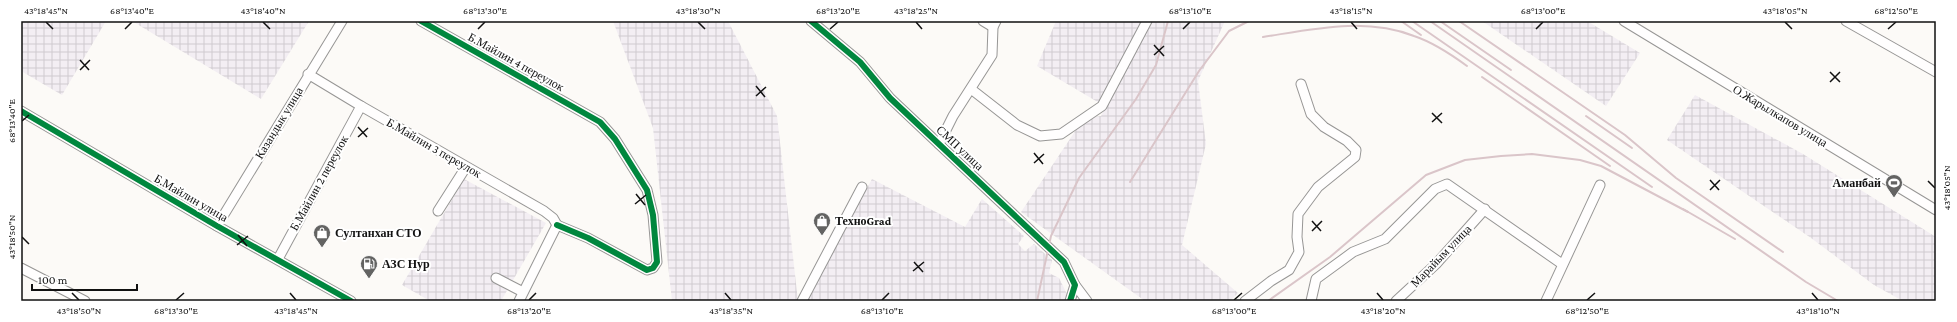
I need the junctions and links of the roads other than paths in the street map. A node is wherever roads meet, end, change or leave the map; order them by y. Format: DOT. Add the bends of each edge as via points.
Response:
graph roads {
  1 [pos="342,21"];
  2 [pos="422,21"];
  3 [pos="811,21"];
  4 [pos="983,21"];
  5 [pos="1146,21"];
  6 [pos="1624,21"];
  7 [pos="1846,21"];
  8 [pos="994,24"];
  9 [pos="1936,72"];
  10 [pos="308,74"];
  11 [pos="1301,84"];
  12 [pos="971,89"];
  13 [pos="361,106"];
  14 [pos="21,111"];
  15 [pos="939,144"];
  16 [pos="466,166"];
  17 [pos="1600,185"];
  18 [pos="862,187"];
  19 [pos="1485,209"];
  20 [pos="1936,210"];
  21 [pos="438,211"];
  22 [pos="558,225"];
  23 [pos="217,226"];
  24 [pos="278,259"];
  25 [pos="1562,264"];
  26 [pos="21,268"];
  27 [pos="496,278"];
  28 [pos="1075,285"];
  29 [pos="523,292"];
  30 [pos="85,301"];
  31 [pos="351,301"];
  32 [pos="518,301"];
  33 [pos="802,301"];
  34 [pos="1070,301"];
  35 [pos="1087,301"];
  36 [pos="1245,301"];
  37 [pos="1311,301"];
  38 [pos="1396,301"];
  39 [pos="1546,301"];
  1 -- 10 [label="street, Казандык улица"];
  2 -- 22 [label="street, Б.Майлин 4 переулок" via="600,122 615,139 647,190 653,215 657,262 648,270"];
  3 -- 15 [label="street, СМП улица" via="860,62 890,98"];
  4 -- 8 [label="street, СМП улица"];
  5 -- 12 [label="street" via="1102,106 1061,134 1040,136 1017,125"];
  6 -- 20 [label="street, О.Жарылкапов улица"];
  7 -- 9 [label="street"];
  8 -- 12 [label="street, СМП улица" via="992,55"];
  10 -- 13 [label="street, Б.Майлин 3 переулок"];
  10 -- 23 [label="street, Казандык улица"];
  11 -- 36 [label="street" via="1311,114 1347,141 1356,150 1355,157 1318,187 1298,214 1299,252 1289,270"];
  12 -- 15 [label="street, СМП улица" via="952,116"];
  13 -- 16 [label="street, Б.Майлин 3 переулок"];
  13 -- 24 [label="street, Б.Майлин 2 переулок"];
  14 -- 23 [label="street, Б.Майлин улица"];
  15 -- 28 [label="street, СМП улица" via="1050,247 1064,262"];
  16 -- 21 [label="street"];
  16 -- 22 [label="street, Б.Майлин 3 переулок" via="544,211"];
  17 -- 25 [label="street"];
  18 -- 33 [label="street"];
  19 -- 25 [label="street"];
  19 -- 37 [label="street" via="1447,184 1435,189 1385,239 1353,252 1316,278"];
  19 -- 38 [label="street, Марайым улица" via="1436,264"];
  22 -- 29 [label="street"];
  23 -- 24 [label="street, Б.Майлин улица"];
  24 -- 31 [label="street, Б.Майлин улица"];
  25 -- 39 [label="street"];
  26 -- 30 [label="street"];
  27 -- 29 [label="street"];
  28 -- 34 [label="street"];
  28 -- 35 [label="street, СМП улица"];
  29 -- 32 [label="street"];
}
